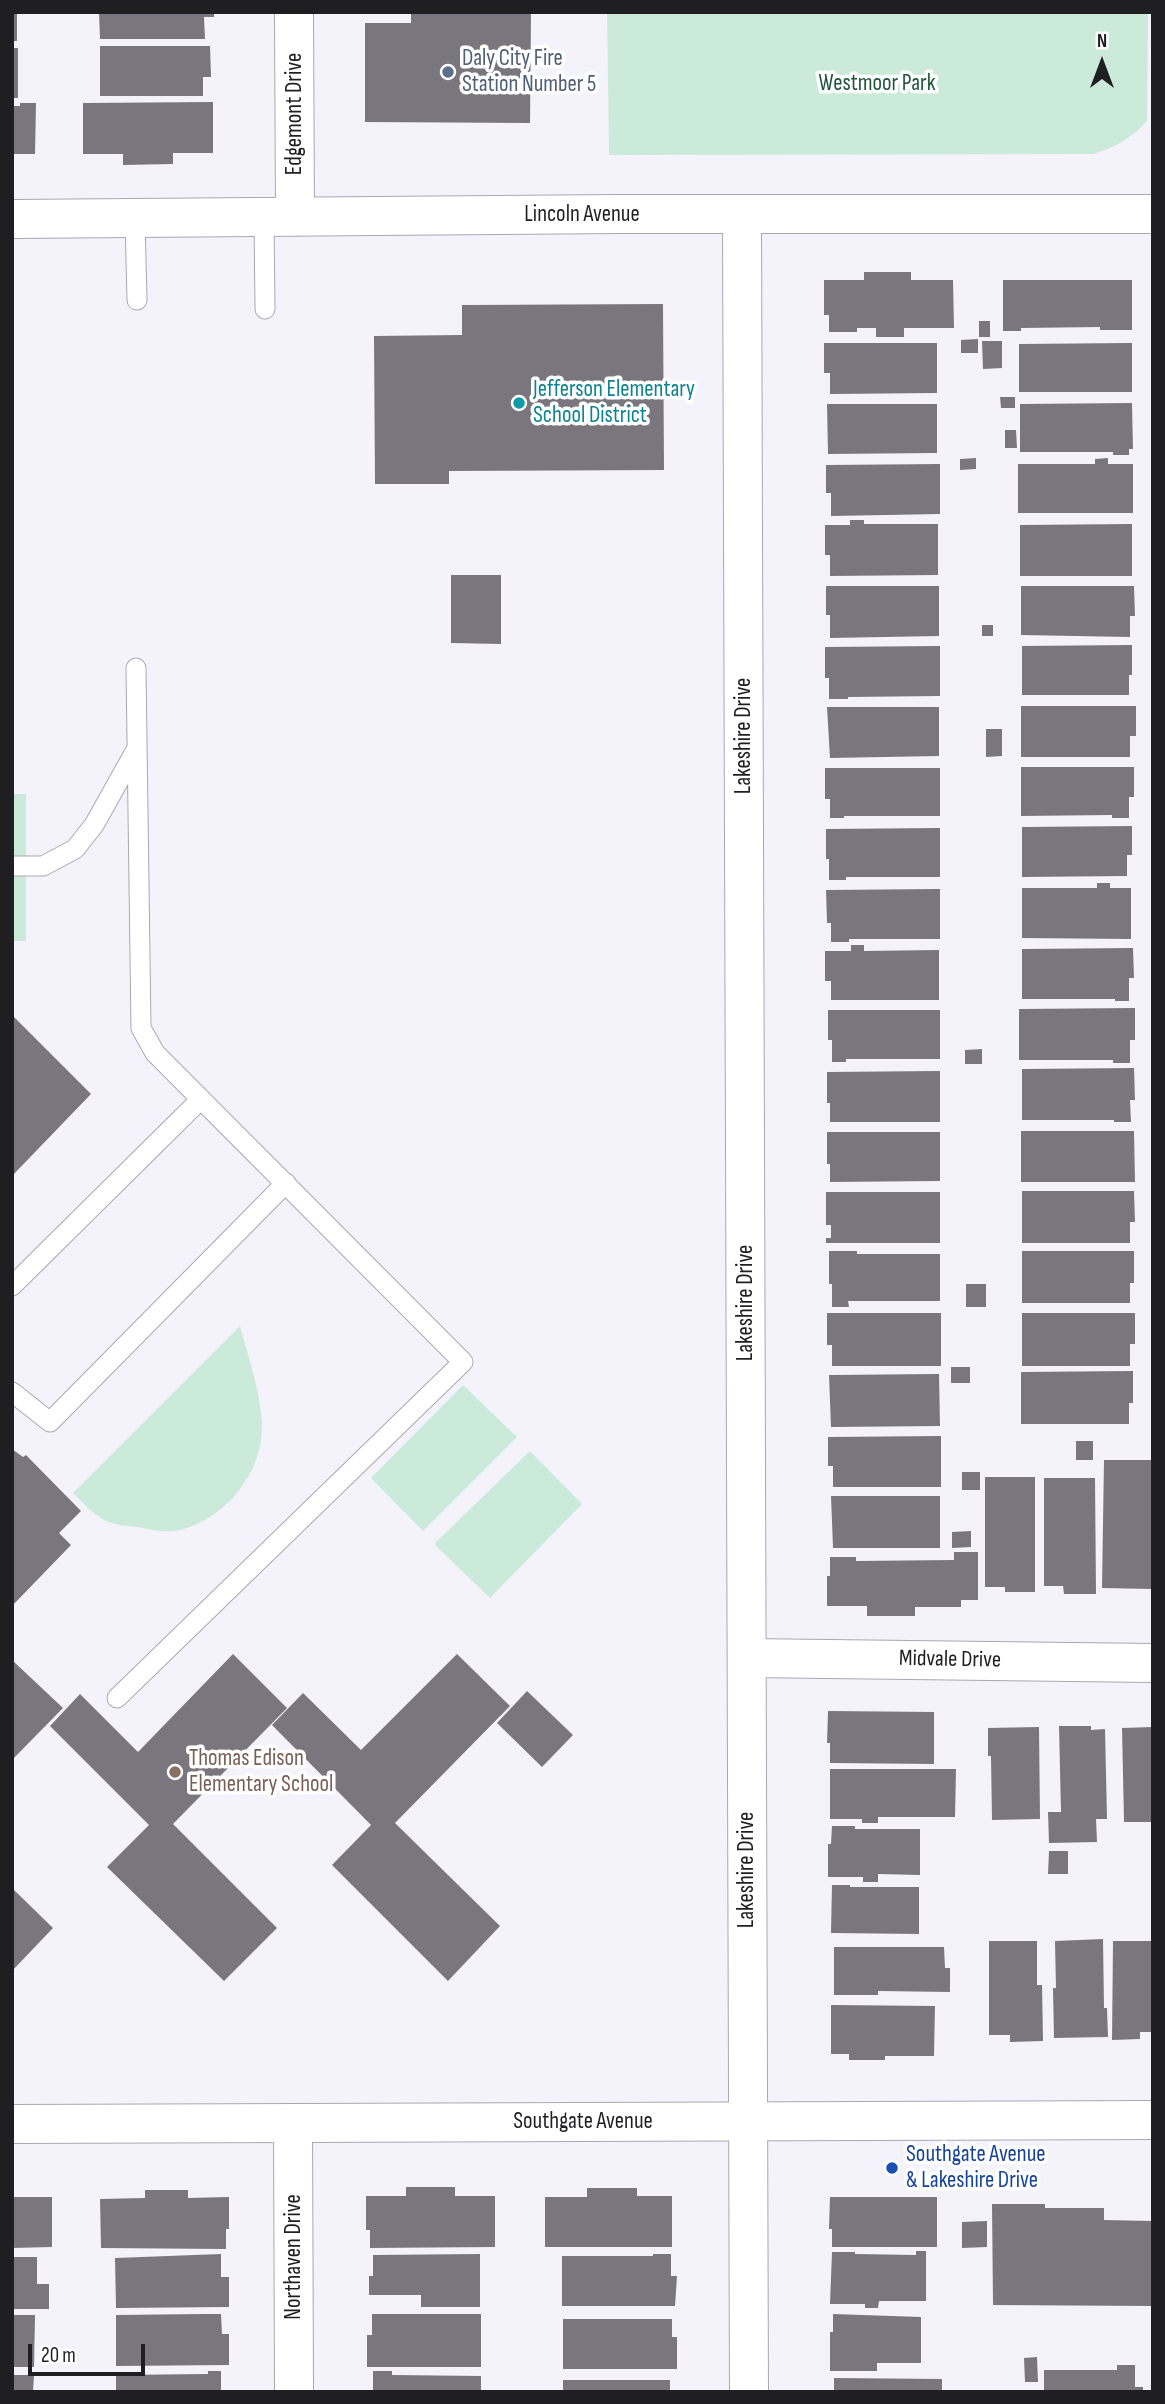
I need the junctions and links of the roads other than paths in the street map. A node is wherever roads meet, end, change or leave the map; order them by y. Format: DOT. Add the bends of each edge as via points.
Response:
graph roads {
  1 [pos="294,12"];
  2 [pos="1153,214"];
  3 [pos="742,215"];
  4 [pos="280,217"];
  5 [pos="135,218"];
  6 [pos="12,219"];
  7 [pos="137,300"];
  8 [pos="265,309"];
  9 [pos="136,668"];
  10 [pos="137,749"];
  11 [pos="12,866"];
  12 [pos="201,1099"];
  13 [pos="286,1183"];
  14 [pos="12,1286"];
  15 [pos="12,1392"];
  16 [pos="747,1658"];
  17 [pos="1153,1662"];
  18 [pos="117,1698"];
  19 [pos="1153,2120"];
  20 [pos="748,2122"];
  21 [pos="293,2123"];
  22 [pos="12,2124"];
  23 [pos="294,2392"];
  24 [pos="749,2392"];
  1 -- 4 [label="street, Edgemont Drive"];
  2 -- 3 [label="street, Lincoln Avenue"];
  3 -- 4 [label="street, Lincoln Avenue"];
  3 -- 16 [label="street, Lakeshire Drive"];
  4 -- 5 [label="street, Lincoln Avenue"];
  4 -- 8 [label="lane"];
  5 -- 6 [label="street, Lincoln Avenue"];
  5 -- 7 [label="lane"];
  9 -- 10 [label="lane"];
  10 -- 11 [label="lane" via="94,825 75,849 43,866"];
  10 -- 12 [label="lane" via="141,1028 156,1053"];
  12 -- 13 [label="lane"];
  12 -- 14 [label="lane"];
  13 -- 15 [label="lane" via="50,1422"];
  13 -- 18 [label="lane" via="463,1362"];
  16 -- 17 [label="street, Midvale Drive"];
  16 -- 20 [label="street, Lakeshire Drive"];
  19 -- 20 [label="street, Southgate Avenue"];
  20 -- 21 [label="street, Southgate Avenue"];
  20 -- 24 [label="street, Lakeshire Drive"];
  21 -- 22 [label="street, Southgate Avenue"];
  21 -- 23 [label="street, Northaven Drive"];
}
